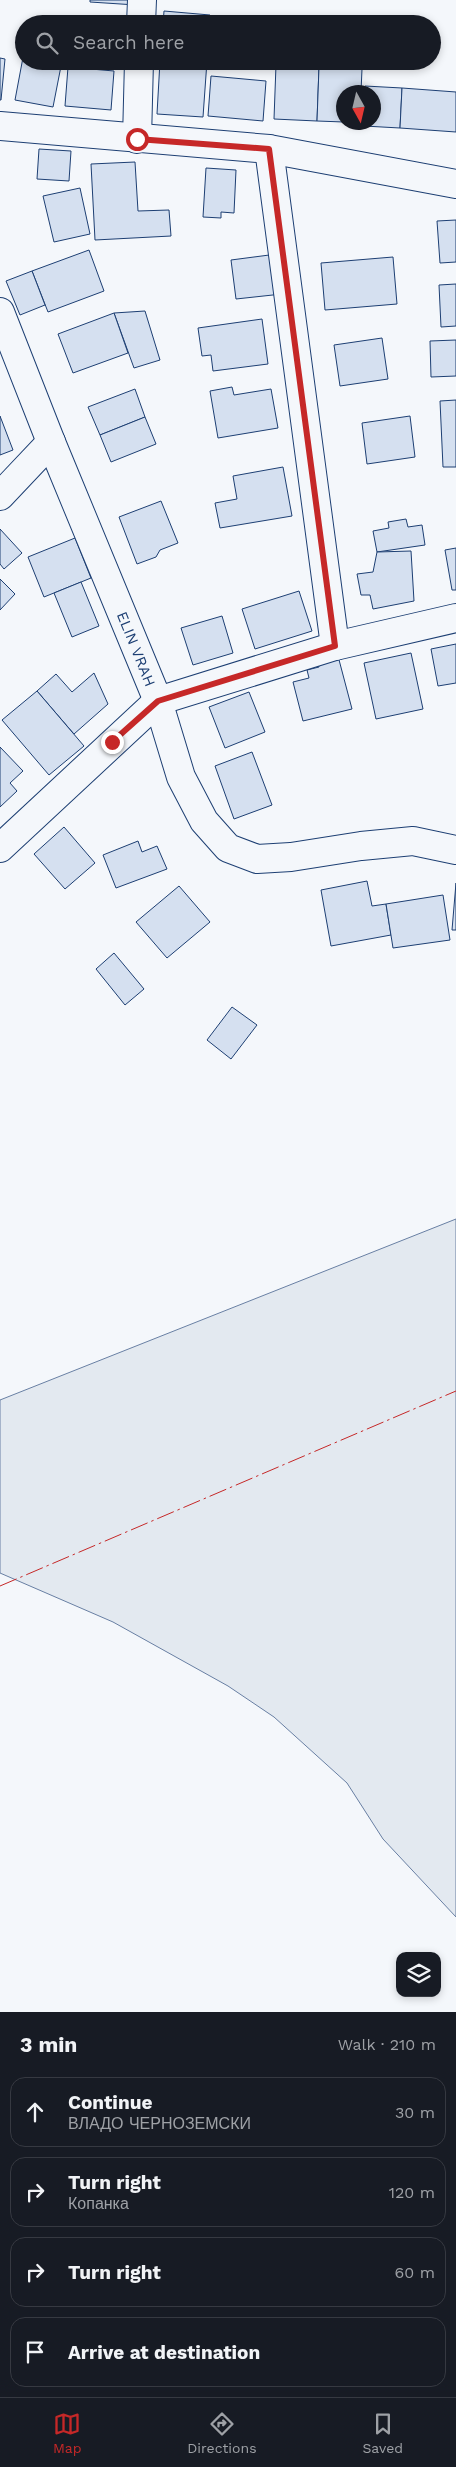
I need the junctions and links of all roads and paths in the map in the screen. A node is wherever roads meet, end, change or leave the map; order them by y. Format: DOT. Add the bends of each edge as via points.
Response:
graph roads {
  1 [pos="142,0"];
  2 [pos="141,15"];
  3 [pos="140,70"];
  4 [pos="0,126"];
  5 [pos="137,139"];
  6 [pos="269,149"];
  7 [pos="456,184"];
  8 [pos="0,312"];
  9 [pos="51,442"];
  10 [pos="0,496"];
  11 [pos="456,618"];
  12 [pos="335,646"];
  13 [pos="158,701"];
  14 [pos="0,848"];
  15 [pos="456,850"];
  1 -- 2 [label="street"];
  3 -- 5 [label="street"];
  4 -- 5 [label="street"];
  5 -- 6 [label="street"];
  6 -- 7 [label="street"];
  6 -- 12 [label="street"];
  8 -- 9 [label="street, ELIN VRAH"];
  9 -- 10 [label="street"];
  9 -- 13 [label="street, ELIN VRAH"];
  11 -- 12 [label="street"];
  12 -- 13 [label="street"];
  13 -- 14 [label="street"];
  13 -- 15 [label="street, ELIN VRAH" via="181,777 204,821 228,848 257,859 413,841"];
}
